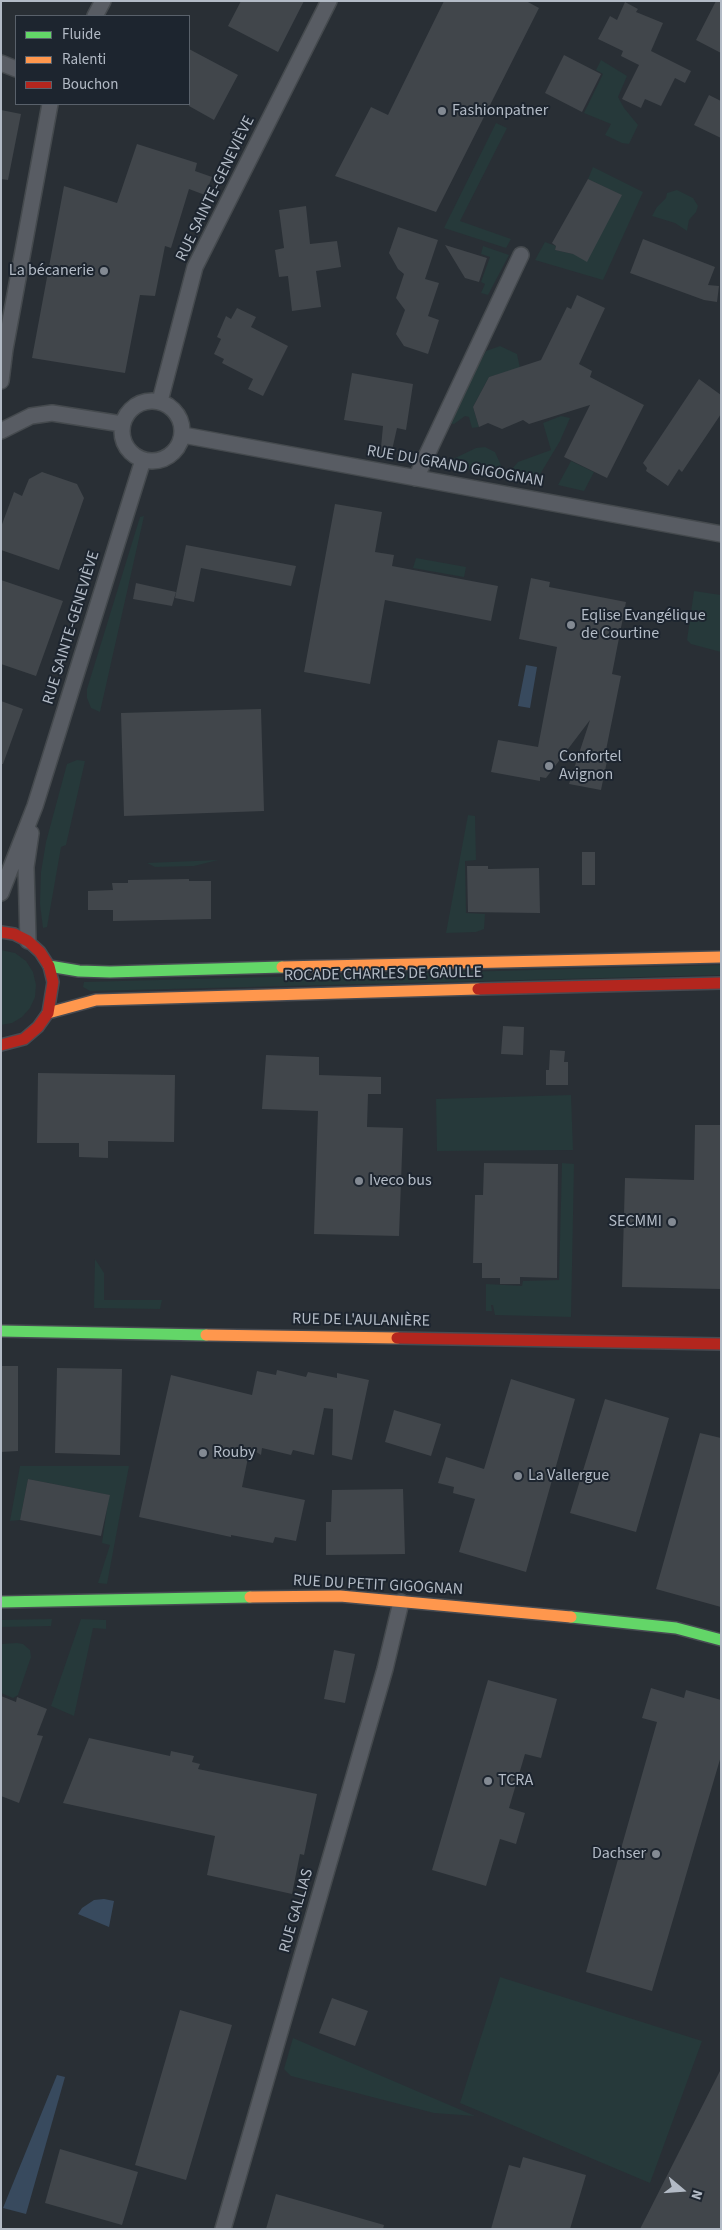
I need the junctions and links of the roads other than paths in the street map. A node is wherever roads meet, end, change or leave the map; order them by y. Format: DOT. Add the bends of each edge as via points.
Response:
graph roads {
  1 [pos="103,1"];
  2 [pos="329,1"];
  3 [pos="96,15"];
  4 [pos="1,63"];
  5 [pos="15,69"];
  6 [pos="50,105"];
  7 [pos="522,254"];
  8 [pos="1,381"];
  9 [pos="160,402"];
  10 [pos="122,424"];
  11 [pos="2,427"];
  12 [pos="182,435"];
  13 [pos="143,460"];
  14 [pos="416,478"];
  15 [pos="721,534"];
  16 [pos="35,806"];
  17 [pos="1,893"];
  18 [pos="1,932"];
  19 [pos="28,941"];
  20 [pos="721,957"];
  21 [pos="49,966"];
  22 [pos="721,983"];
  23 [pos="48,1012"];
  24 [pos="3,1049"];
  25 [pos="1,1331"];
  26 [pos="721,1344"];
  27 [pos="1,1602"];
  28 [pos="401,1602"];
  29 [pos="721,1640"];
  30 [pos="223,2229"];
  1 -- 3 [label="street"];
  2 -- 9 [label="street, RUE SAINTE-GENEVIÈVE" via="195,267"];
  4 -- 5 [label="street"];
  6 -- 8 [label="street"];
  7 -- 14 [label="street"];
  9 -- 10 [label="street" via="148,401 137,405"];
  9 -- 12 [label="street" via="173,409 181,421"];
  10 -- 11 [label="street" via="52,413 31,416"];
  10 -- 13 [label="street" via="126,446"];
  12 -- 13 [label="street" via="178,448 168,457 156,462"];
  12 -- 14 [label="street, RUE DU GRAND GIGOGNAN"];
  13 -- 16 [label="street, RUE SAINTE-GENEVIÈVE"];
  14 -- 15 [label="street, RUE DU GRAND GIGOGNAN"];
  16 -- 17 [label="street"];
  16 -- 19 [label="street" via="26,867"];
  18 -- 19 [label="main road"];
  19 -- 21 [label="main road"];
  20 -- 21 [label="main road, ROCADE CHARLES DE GAULLE" via="110,972"];
  21 -- 23 [label="main road" via="52,998"];
  22 -- 23 [label="main road, ROCADE CHARLES DE GAULLE" via="139,998 96,1000"];
  23 -- 24 [label="main road" via="38,1027"];
  25 -- 26 [label="main road, RUE DE L'AULANIÈRE"];
  27 -- 28 [label="main road, RUE DU PETIT GIGOGNAN" via="312,1596"];
  28 -- 29 [label="main road, RUE DU PETIT GIGOGNAN" via="636,1623 676,1628"];
  28 -- 30 [label="street, RUE GALLIAS" via="385,1669"];
}
